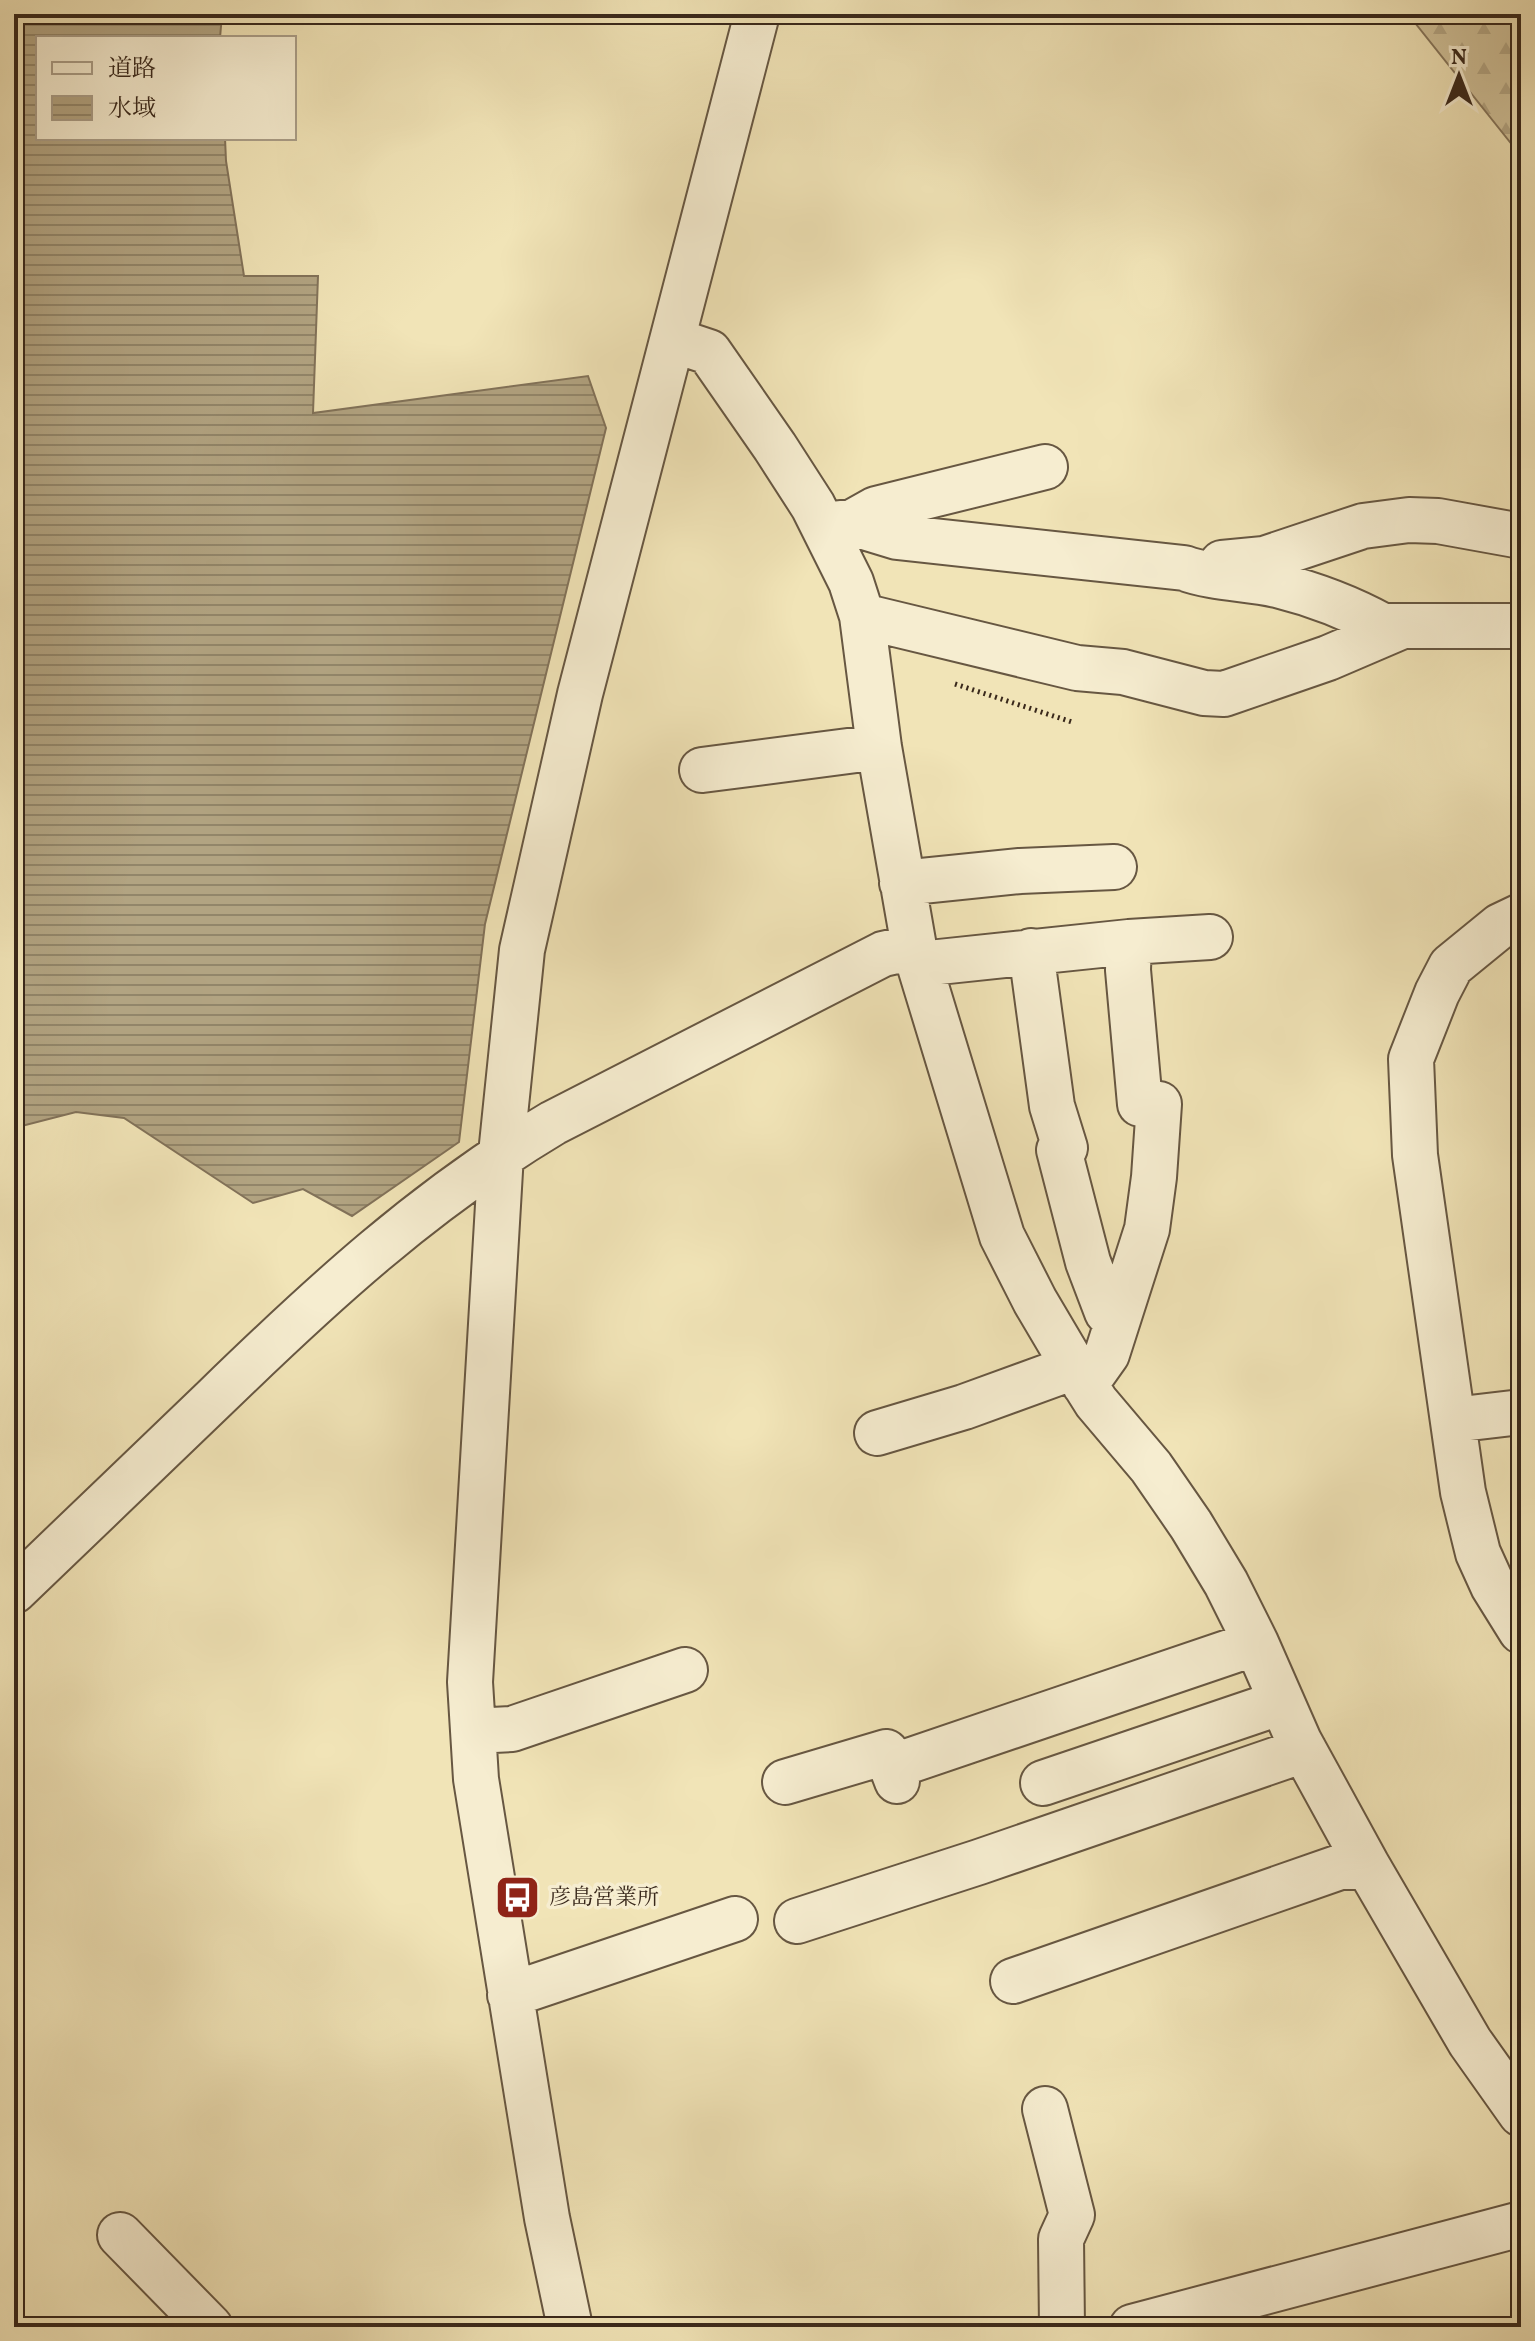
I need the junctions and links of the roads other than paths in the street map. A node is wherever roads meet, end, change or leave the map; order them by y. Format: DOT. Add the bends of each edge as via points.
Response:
graph roads {
  1 [pos="757,14"];
  2 [pos="673,340"];
  3 [pos="1045,467"];
  4 [pos="837,523"];
  5 [pos="1521,536"];
  6 [pos="1184,568"];
  7 [pos="862,616"];
  8 [pos="1521,626"];
  9 [pos="1398,628"];
  10 [pos="879,747"];
  11 [pos="702,770"];
  12 [pos="1114,867"];
  13 [pos="902,883"];
  14 [pos="1521,916"];
  15 [pos="1210,937"];
  16 [pos="1129,942"];
  17 [pos="1031,951"];
  18 [pos="917,956"];
  19 [pos="501,1154"];
  20 [pos="1116,1321"];
  21 [pos="1080,1376"];
  22 [pos="1521,1412"];
  23 [pos="1453,1420"];
  24 [pos="877,1433"];
  25 [pos="14,1591"];
  26 [pos="1521,1631"];
  27 [pos="1256,1643"];
  28 [pos="685,1670"];
  29 [pos="1282,1702"];
  30 [pos="473,1731"];
  31 [pos="1304,1750"];
  32 [pos="785,1782"];
  33 [pos="1043,1783"];
  34 [pos="1367,1865"];
  35 [pos="735,1919"];
  36 [pos="797,1921"];
  37 [pos="1013,1981"];
  38 [pos="510,1995"];
  39 [pos="1045,2109"];
  40 [pos="1521,2114"];
  41 [pos="1521,2224"];
  42 [pos="120,2235"];
  43 [pos="1188,2320"];
  44 [pos="210,2327"];
  45 [pos="570,2327"];
  46 [pos="1062,2327"];
  47 [pos="1132,2327"];
  1 -- 2 [label="street"];
  2 -- 4 [label="street" via="709,352 775,447"];
  2 -- 19 [label="street" via="580,694 532,902 522,950"];
  3 -- 4 [label="street"];
  4 -- 6 [label="street" via="897,537"];
  4 -- 7 [label="street"];
  5 -- 6 [label="street" via="1438,521 1396,521 1363,526 1264,559"];
  6 -- 9 [label="street" via="1205,576 1275,585"];
  7 -- 9 [label="street" via="1077,668 1123,672 1224,694"];
  7 -- 10 [label="street"];
  8 -- 9 [label="street"];
  10 -- 11 [label="street"];
  10 -- 13 [label="street"];
  12 -- 13 [label="street"];
  13 -- 18 [label="street"];
  14 -- 23 [label="street" via="1500,926 1451,966 1411,1059 1415,1155"];
  15 -- 16 [label="street"];
  16 -- 17 [label="street"];
  16 -- 20 [label="street" via="1140,1104 1159,1104 1147,1229"];
  17 -- 18 [label="street"];
  17 -- 20 [label="street" via="1052,1106 1065,1148 1059,1150 1088,1262 1107,1312"];
  18 -- 19 [label="street" via="883,954"];
  18 -- 21 [label="street" via="994,1215 1035,1301"];
  19 -- 25 [label="street" via="381,1244 316,1301"];
  19 -- 30 [label="street" via="470,1682"];
  20 -- 21 [label="street" via="1107,1354"];
  21 -- 24 [label="street"];
  21 -- 27 [label="street" via="1191,1525"];
  22 -- 23 [label="street"];
  23 -- 26 [label="street" via="1478,1553"];
  27 -- 29 [label="street"];
  27 -- 32 [label="street" via="894,1774 886,1752"];
  28 -- 30 [label="street" via="512,1729"];
  29 -- 31 [label="street"];
  29 -- 33 [label="street"];
  30 -- 38 [label="street"];
  31 -- 34 [label="street"];
  31 -- 36 [label="street"];
  34 -- 37 [label="street" via="1340,1867"];
  34 -- 40 [label="street" via="1470,2042"];
  35 -- 38 [label="street"];
  38 -- 45 [label="street"];
  39 -- 46 [label="street" via="1072,2215 1061,2239"];
  41 -- 43 [label="street"];
  42 -- 44 [label="street"];
  43 -- 47 [label="street"];
}
